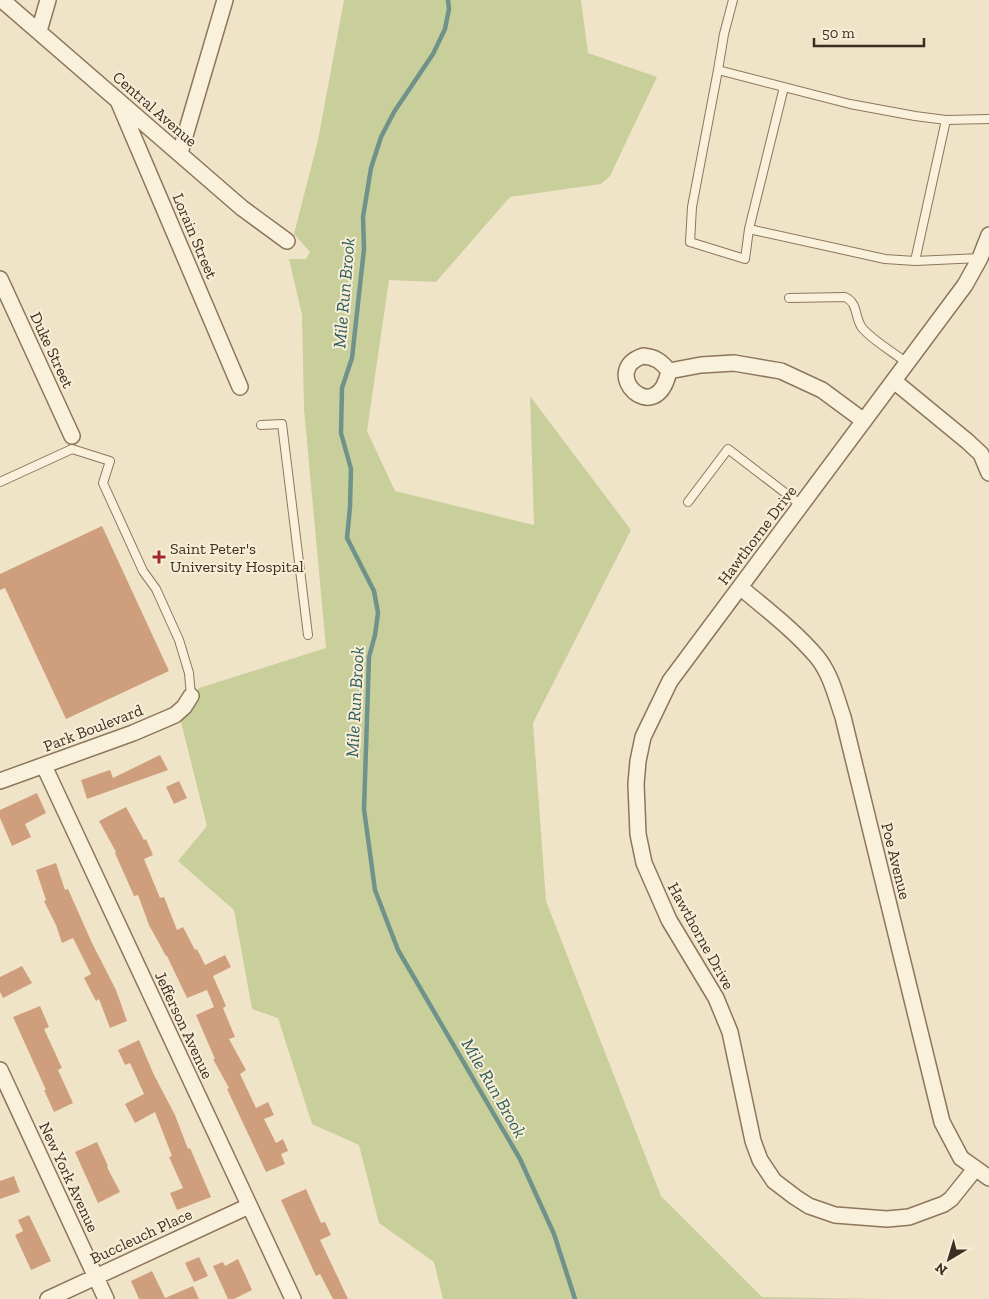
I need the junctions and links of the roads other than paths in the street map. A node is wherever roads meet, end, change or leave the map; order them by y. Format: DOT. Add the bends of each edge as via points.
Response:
graph roads {
  1 [pos="2,0"];
  2 [pos="48,0"];
  3 [pos="225,0"];
  4 [pos="733,0"];
  5 [pos="39,31"];
  6 [pos="718,70"];
  7 [pos="784,87"];
  8 [pos="117,99"];
  9 [pos="989,119"];
  10 [pos="946,120"];
  11 [pos="180,153"];
  12 [pos="749,229"];
  13 [pos="989,235"];
  14 [pos="286,241"];
  15 [pos="980,258"];
  16 [pos="915,261"];
  17 [pos="0,279"];
  18 [pos="789,298"];
  19 [pos="907,363"];
  20 [pos="669,370"];
  21 [pos="894,381"];
  22 [pos="240,387"];
  23 [pos="864,421"];
  24 [pos="261,425"];
  25 [pos="72,442"];
  26 [pos="989,472"];
  27 [pos="0,482"];
  28 [pos="688,502"];
  29 [pos="801,504"];
  30 [pos="740,587"];
  31 [pos="308,635"];
  32 [pos="191,696"];
  33 [pos="44,766"];
  34 [pos="0,781"];
  35 [pos="0,1070"];
  36 [pos="975,1169"];
  37 [pos="989,1178"];
  38 [pos="249,1206"];
  39 [pos="96,1277"];
  40 [pos="48,1299"];
  41 [pos="106,1299"];
  42 [pos="292,1299"];
  1 -- 5 [label="street, Central Avenue"];
  2 -- 5 [label="street"];
  3 -- 11 [label="street"];
  4 -- 6 [label="lane"];
  5 -- 8 [label="street, Central Avenue"];
  6 -- 7 [label="lane"];
  6 -- 12 [label="lane" via="692,207 690,242 745,258"];
  7 -- 10 [label="lane" via="850,104"];
  7 -- 12 [label="lane"];
  8 -- 11 [label="street, Central Avenue"];
  8 -- 22 [label="street, Lorain Street"];
  9 -- 10 [label="lane"];
  10 -- 16 [label="lane"];
  11 -- 14 [label="street, Central Avenue" via="242,208"];
  12 -- 16 [label="lane" via="885,259"];
  13 -- 15 [label="street, Hawthorne Drive"];
  15 -- 16 [label="lane"];
  15 -- 19 [label="street, Hawthorne Drive" via="965,285"];
  17 -- 25 [label="street, Duke Street"];
  18 -- 19 [label="lane" via="849,299 864,330"];
  19 -- 21 [label="street, Hawthorne Drive"];
  20 -- 23 [label="street" via="734,363 781,371 822,390"];
  21 -- 23 [label="street, Hawthorne Drive"];
  21 -- 26 [label="street" via="967,441 980,454"];
  23 -- 29 [label="street, Hawthorne Drive"];
  24 -- 31 [label="lane" via="282,424"];
  25 -- 27 [label="lane"];
  25 -- 32 [label="lane" via="110,461 103,483 179,640"];
  28 -- 29 [label="lane" via="728,449"];
  29 -- 30 [label="street, Hawthorne Drive"];
  30 -- 36 [label="street, Poe Avenue" via="794,633 818,658 830,678 843,717 942,1122 962,1158"];
  30 -- 36 [label="street, Hawthorne Drive" via="670,681 643,737 636,784 638,834 644,863 669,920 716,998 730,1032 760,1160 774,1181 810,1206 835,1215 887,1219 908,1217 944,1204"];
  32 -- 33 [label="street, Park Boulevard" via="175,715"];
  33 -- 34 [label="street, Park Boulevard"];
  33 -- 38 [label="street, Jefferson Avenue"];
  35 -- 39 [label="street, New York Avenue"];
  36 -- 37 [label="street"];
  38 -- 39 [label="street, Buccleuch Place"];
  38 -- 42 [label="street, Jefferson Avenue"];
  39 -- 40 [label="street, Buccleuch Place"];
  39 -- 41 [label="street, New York Avenue"];
}
